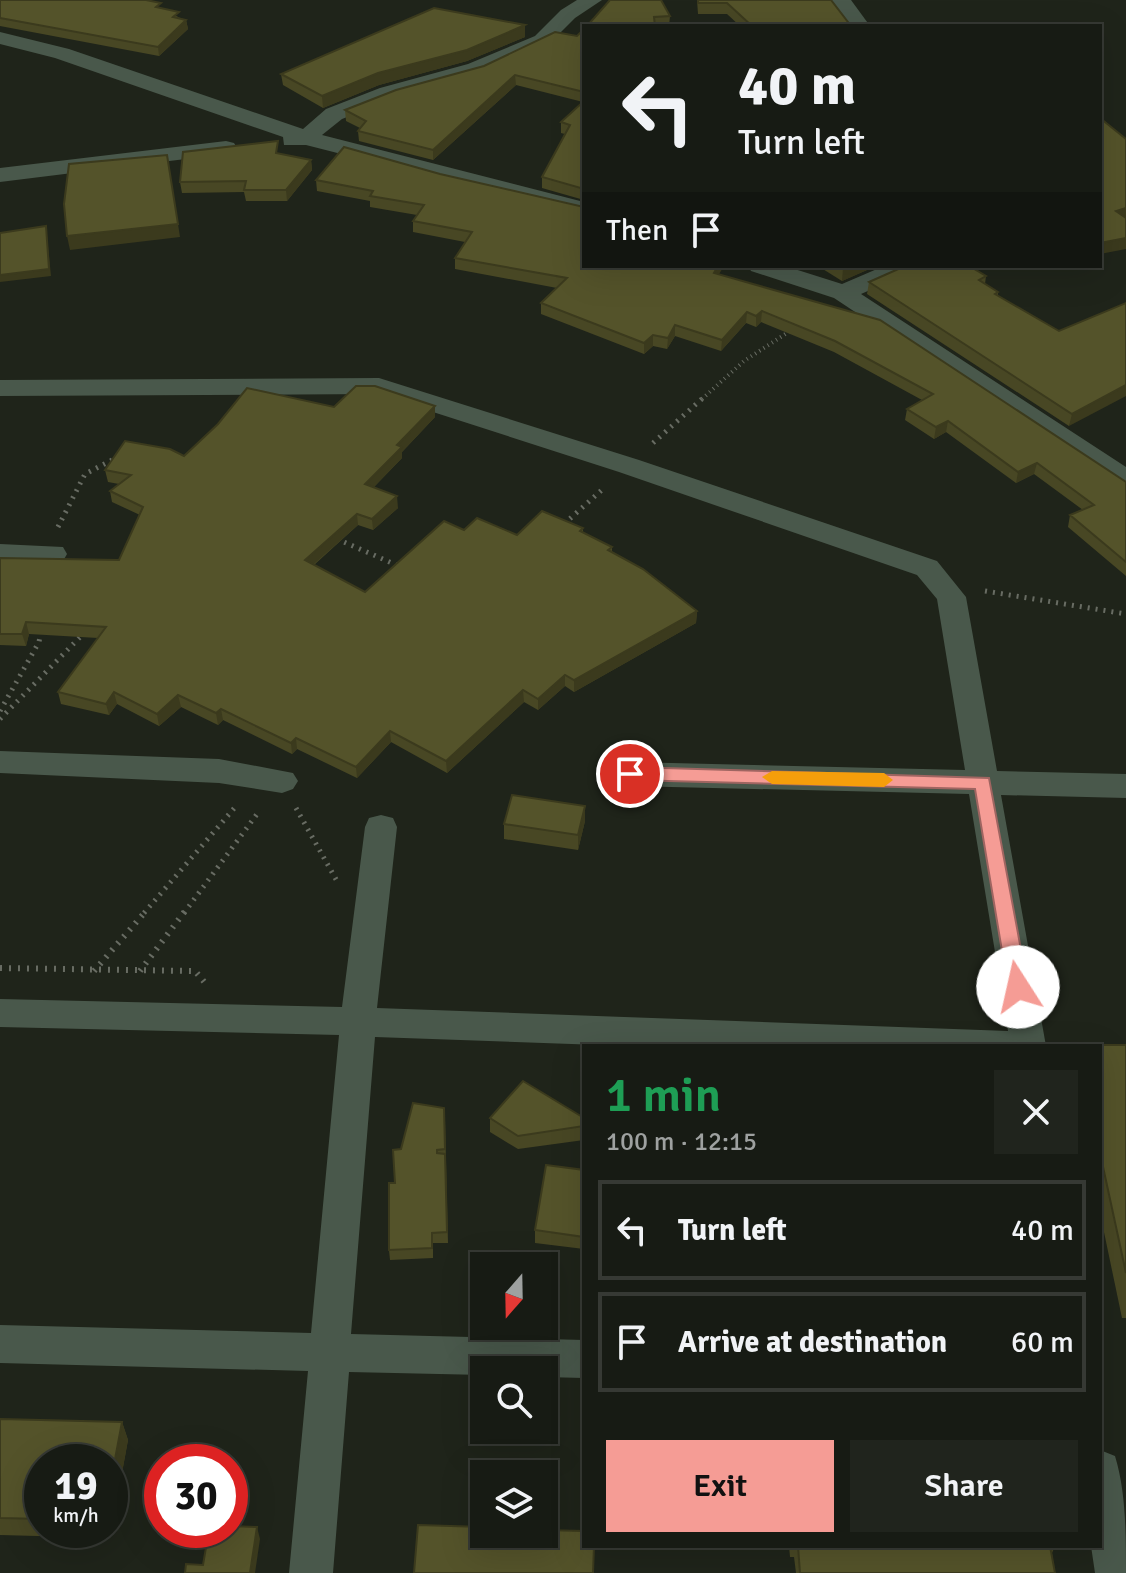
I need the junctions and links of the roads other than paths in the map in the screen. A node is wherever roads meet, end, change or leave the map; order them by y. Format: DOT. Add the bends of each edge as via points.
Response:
graph roads {
  1 [pos="592,0"];
  2 [pos="841,0"];
  3 [pos="859,24"];
  4 [pos="0,38"];
  5 [pos="306,138"];
  6 [pos="0,175"];
  7 [pos="582,208"];
  8 [pos="766,268"];
  9 [pos="899,268"];
  10 [pos="843,293"];
  11 [pos="0,388"];
  12 [pos="1126,479"];
  13 [pos="0,553"];
  14 [pos="53,554"];
  15 [pos="0,762"];
  16 [pos="630,774"];
  17 [pos="282,781"];
  18 [pos="983,783"];
  19 [pos="1126,786"];
  20 [pos="381,827"];
  21 [pos="0,1013"];
  22 [pos="358,1022"];
  23 [pos="964,1044"];
  24 [pos="1028,1044"];
  25 [pos="0,1344"];
  26 [pos="332,1352"];
  27 [pos="582,1359"];
  28 [pos="1102,1482"];
  29 [pos="311,1573"];
  30 [pos="1117,1573"];
  1 -- 5 [label="street" via="568,14 542,40 476,69 334,114"];
  2 -- 3 [label="street"];
  4 -- 5 [label="street" via="76,58"];
  5 -- 6 [label="street"];
  5 -- 7 [label="street"];
  8 -- 10 [label="street"];
  9 -- 10 [label="street"];
  10 -- 12 [label="street"];
  11 -- 18 [label="street" via="379,386 927,568 951,597"];
  13 -- 14 [label="street"];
  15 -- 17 [label="street" via="219,771"];
  16 -- 18 [label="street"];
  18 -- 19 [label="street"];
  18 -- 24 [label="street"];
  20 -- 22 [label="street"];
  21 -- 22 [label="street"];
  22 -- 23 [label="street"];
  22 -- 26 [label="street"];
  25 -- 26 [label="street"];
  26 -- 27 [label="street"];
  26 -- 29 [label="street"];
  28 -- 30 [label="street"];
}
